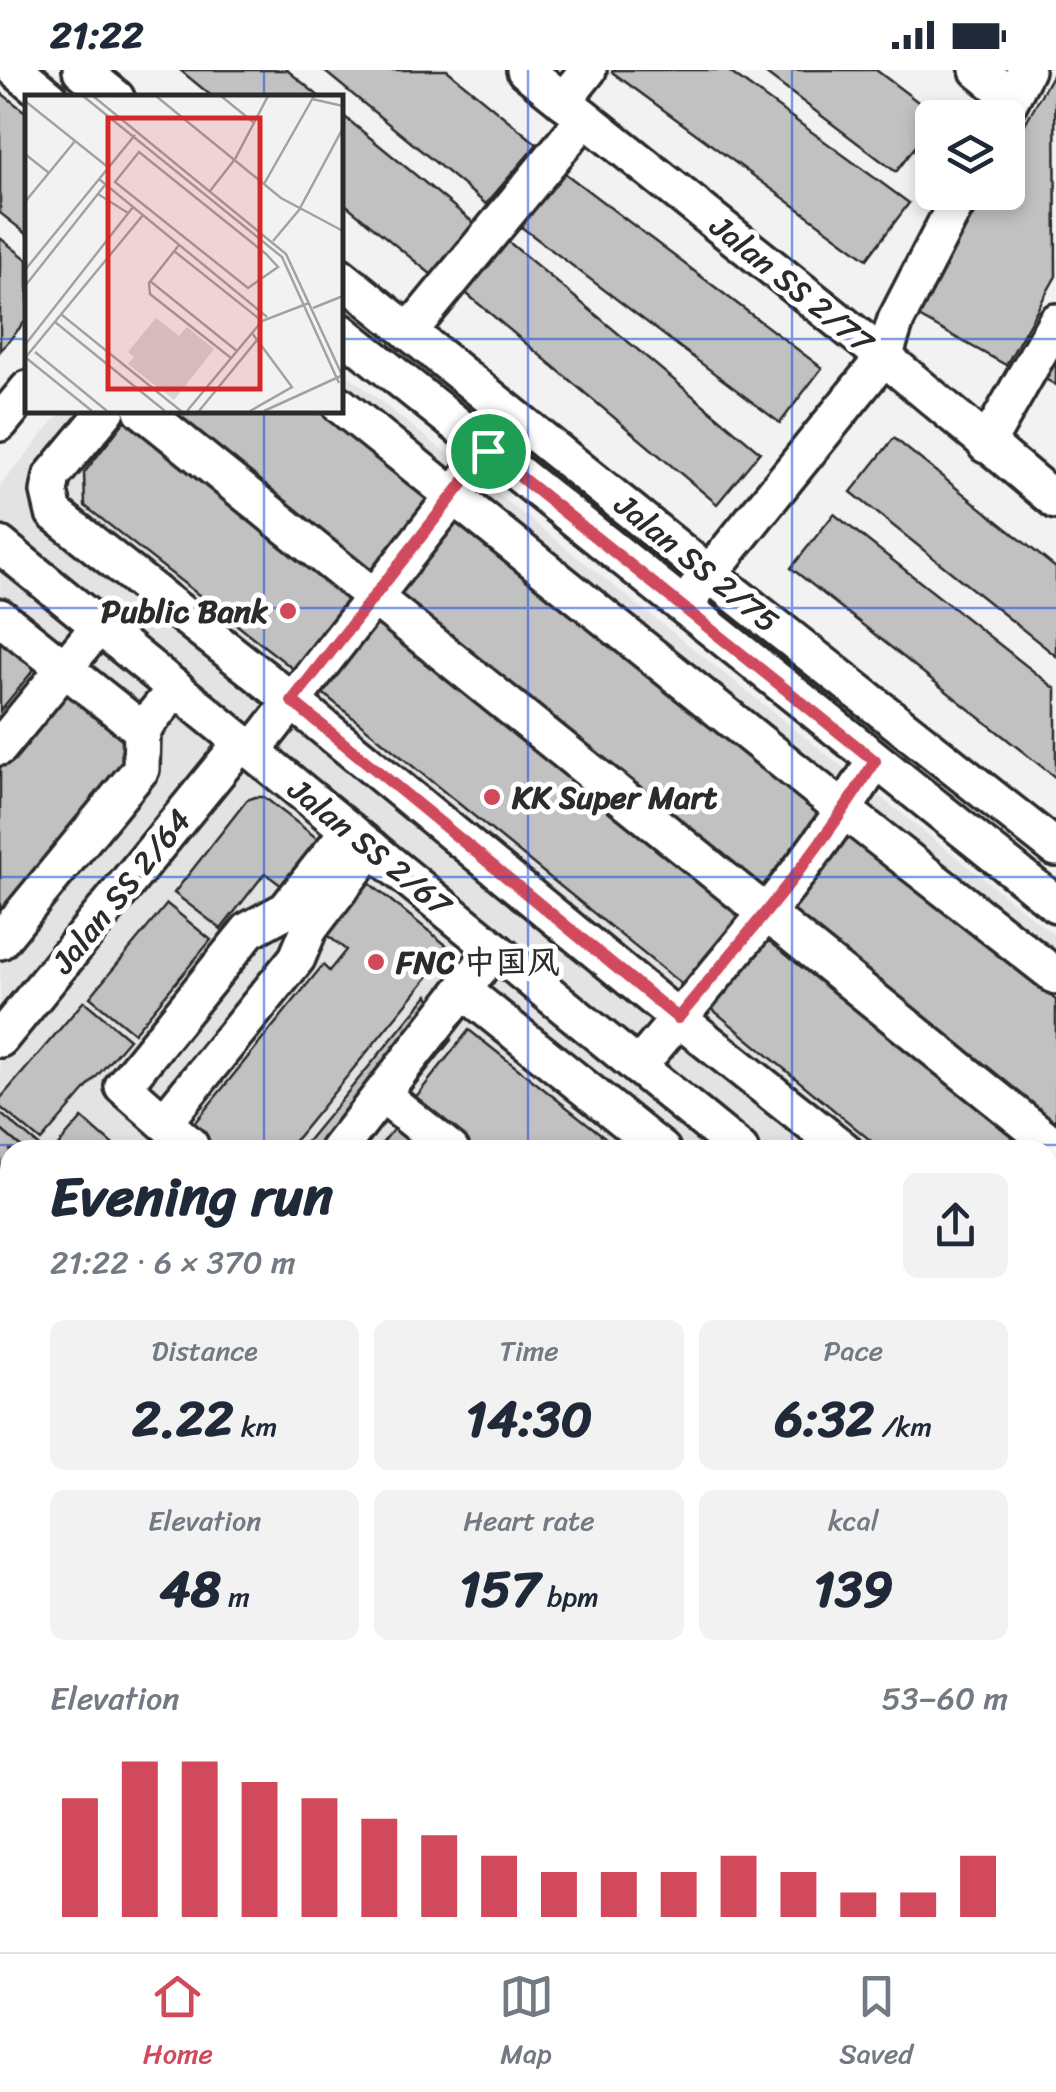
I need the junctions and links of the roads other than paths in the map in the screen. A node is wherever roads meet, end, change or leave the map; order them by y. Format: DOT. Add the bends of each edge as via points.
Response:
graph roads {
  1 [pos="16,70"];
  2 [pos="525,70"];
  3 [pos="588,70"];
  4 [pos="978,70"];
  5 [pos="87,72"];
  6 [pos="46,95"];
  7 [pos="113,95"];
  8 [pos="1013,95"];
  9 [pos="574,109"];
  10 [pos="953,210"];
  11 [pos="342,278"];
  12 [pos="1056,322"];
  13 [pos="409,332"];
  14 [pos="342,333"];
  15 [pos="884,357"];
  16 [pos="342,407"];
  17 [pos="106,412"];
  18 [pos="144,412"];
  19 [pos="986,445"];
  20 [pos="488,451"];
  21 [pos="454,496"];
  22 [pos="1056,501"];
  23 [pos="0,545"];
  24 [pos="709,574"];
  25 [pos="374,597"];
  26 [pos="683,606"];
  27 [pos="0,617"];
  28 [pos="100,626"];
  29 [pos="65,668"];
  30 [pos="176,688"];
  31 [pos="292,701"];
  32 [pos="142,730"];
  33 [pos="0,747"];
  34 [pos="248,747"];
  35 [pos="875,761"];
  36 [pos="845,811"];
  37 [pos="360,839"];
  38 [pos="1056,848"];
  39 [pos="1056,904"];
  40 [pos="766,913"];
  41 [pos="298,920"];
  42 [pos="0,942"];
  43 [pos="494,950"];
  44 [pos="1056,976"];
  45 [pos="464,991"];
  46 [pos="678,1018"];
  47 [pos="0,1039"];
  48 [pos="638,1067"];
  49 [pos="382,1094"];
  50 [pos="164,1122"];
  51 [pos="184,1140"];
  52 [pos="346,1140"];
  53 [pos="439,1140"];
  54 [pos="650,1140"];
  55 [pos="728,1140"];
  56 [pos="831,1140"];
  57 [pos="1047,1140"];
  1 -- 6 [label="street"];
  2 -- 9 [label="street, Jalan SS 2/77"];
  3 -- 9 [label="street"];
  4 -- 8 [label="street"];
  5 -- 7 [label="street"];
  9 -- 13 [label="street"];
  9 -- 15 [label="street, Jalan SS 2/77"];
  10 -- 15 [label="street"];
  11 -- 13 [label="street, Jalan SS 2/75"];
  12 -- 19 [label="street"];
  13 -- 24 [label="street, Jalan SS 2/75"];
  14 -- 20 [label="street, Jalan SS 2/75"];
  15 -- 19 [label="street, Jalan SS 2/77"];
  15 -- 24 [label="street"];
  16 -- 21 [label="street"];
  17 -- 31 [label="street" via="52,476 54,512"];
  18 -- 25 [label="street"];
  19 -- 22 [label="street, Jalan SS 2/77"];
  20 -- 21 [label="street, Jalan SS 2/64"];
  20 -- 26 [label="street, Jalan SS 2/75"];
  21 -- 25 [label="street, Jalan SS 2/64"];
  21 -- 36 [label="street"];
  23 -- 28 [label="street, Jalan SS 2/67"];
  24 -- 26 [label="street"];
  24 -- 38 [label="street, Jalan SS 2/75"];
  25 -- 31 [label="street, Jalan SS 2/64"];
  25 -- 40 [label="street"];
  26 -- 35 [label="street, Jalan SS 2/75"];
  27 -- 29 [label="street"];
  28 -- 29 [label="street"];
  28 -- 30 [label="street, Jalan SS 2/67"];
  29 -- 32 [label="street"];
  29 -- 33 [label="street"];
  30 -- 32 [label="street"];
  30 -- 34 [label="street, Jalan SS 2/67"];
  31 -- 34 [label="street, Jalan SS 2/64"];
  31 -- 46 [label="street"];
  32 -- 42 [label="street" via="141,769"];
  34 -- 37 [label="street, Jalan SS 2/67"];
  34 -- 47 [label="street, Jalan SS 2/64"];
  35 -- 36 [label="street"];
  35 -- 39 [label="street, Jalan SS 2/75"];
  36 -- 40 [label="street"];
  36 -- 44 [label="street"];
  37 -- 41 [label="street"];
  37 -- 43 [label="street, Jalan SS 2/67"];
  40 -- 46 [label="street"];
  40 -- 57 [label="street"];
  41 -- 50 [label="street" via="297,958"];
  41 -- 50 [label="street" via="249,930 123,1086"];
  43 -- 45 [label="street"];
  43 -- 48 [label="street, Jalan SS 2/67"];
  45 -- 49 [label="street"];
  45 -- 54 [label="street"];
  46 -- 48 [label="street"];
  46 -- 56 [label="street"];
  48 -- 55 [label="street, Jalan SS 2/67"];
  49 -- 52 [label="street"];
  49 -- 53 [label="street"];
  50 -- 51 [label="street"];
}
